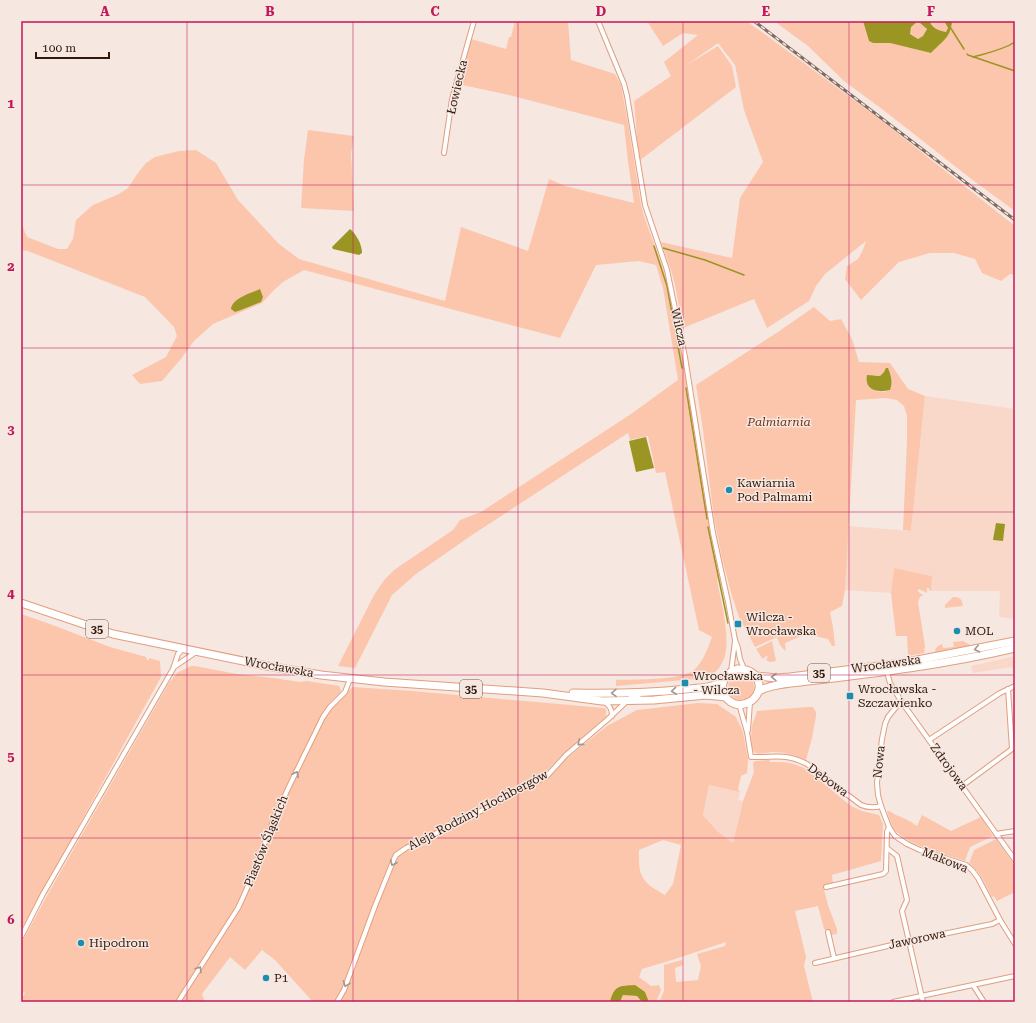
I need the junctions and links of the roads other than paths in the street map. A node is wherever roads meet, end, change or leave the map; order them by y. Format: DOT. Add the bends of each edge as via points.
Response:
graph roads {
  1 [pos="474,21"];
  2 [pos="598,21"];
  3 [pos="444,153"];
  4 [pos="21,603"];
  5 [pos="735,640"];
  6 [pos="1015,641"];
  7 [pos="1015,648"];
  8 [pos="183,649"];
  9 [pos="197,652"];
  10 [pos="174,668"];
  11 [pos="745,670"];
  12 [pos="731,672"];
  13 [pos="887,672"];
  14 [pos="756,676"];
  15 [pos="350,679"];
  16 [pos="723,681"];
  17 [pos="1015,686"];
  18 [pos="1008,689"];
  19 [pos="653,692"];
  20 [pos="758,692"];
  21 [pos="543,693"];
  22 [pos="726,697"];
  23 [pos="602,701"];
  24 [pos="901,701"];
  25 [pos="750,702"];
  26 [pos="624,703"];
  27 [pos="739,704"];
  28 [pos="612,716"];
  29 [pos="747,732"];
  30 [pos="929,740"];
  31 [pos="962,786"];
  32 [pos="881,806"];
  33 [pos="889,827"];
  34 [pos="1015,831"];
  35 [pos="996,834"];
  36 [pos="887,848"];
  37 [pos="1015,860"];
  38 [pos="826,887"];
  39 [pos="1000,920"];
  40 [pos="828,932"];
  41 [pos="21,937"];
  42 [pos="909,941"];
  43 [pos="1015,944"];
  44 [pos="834,958"];
  45 [pos="815,963"];
  46 [pos="1015,976"];
  47 [pos="973,985"];
  48 [pos="921,996"];
  49 [pos="178,1002"];
  50 [pos="337,1002"];
  51 [pos="893,1002"];
  52 [pos="923,1002"];
  53 [pos="984,1002"];
  1 -- 3 [label="street, Łowiecka" via="452,99"];
  2 -- 5 [label="street, Wilcza" via="624,84 645,205 667,270 690,382 713,533"];
  4 -- 8 [label="main road, Wrocławska / 35" via="113,634"];
  5 -- 11 [label="street, Wilcza"];
  5 -- 12 [label="street, Wilcza"];
  6 -- 14 [label="main road, Wrocławska / 35, one-way" via="882,666 790,677"];
  7 -- 13 [label="main road, Wrocławska / 35"];
  8 -- 9 [label="main road, Wrocławska / 35"];
  8 -- 10 [label="street" via="178,654"];
  9 -- 10 [label="street"];
  9 -- 15 [label="main road, Wrocławska / 35"];
  10 -- 41 [label="street" via="43,894"];
  11 -- 12 [label="main road" via="737,669"];
  11 -- 14 [label="main road, 35"];
  12 -- 16 [label="main road"];
  13 -- 20 [label="main road, Wrocławska / 35" via="787,683 763,688"];
  13 -- 24 [label="street, Zdrojowa" via="890,683"];
  14 -- 20 [label="main road" via="760,685"];
  15 -- 21 [label="main road, Wrocławska / 35"];
  49 -- 15 [label="street, Piastów Śląskich, one-way" via="238,908 284,798 323,717 345,692"];
  16 -- 19 [label="main road, Wrocławska / 35, one-way" via="706,687"];
  16 -- 22 [label="main road"];
  17 -- 18 [label="street"];
  18 -- 30 [label="street"];
  18 -- 31 [label="street" via="1012,749"];
  19 -- 21 [label="main road, Wrocławska / 35, one-way"];
  19 -- 26 [label="street" via="634,696"];
  20 -- 25 [label="main road"];
  21 -- 23 [label="main road, Wrocławska / 35"];
  22 -- 26 [label="main road, Wrocławska / 35" via="706,695"];
  22 -- 27 [label="main road, 35"];
  23 -- 26 [label="main road, Wrocławska / 35"];
  23 -- 28 [label="street" via="610,706"];
  24 -- 30 [label="street, Zdrojowa"];
  24 -- 32 [label="street, Nowa" via="888,717 882,739 877,783"];
  25 -- 27 [label="main road"];
  25 -- 29 [label="street, Dębowa"];
  26 -- 28 [label="street, Aleja Rodziny Hochbergów"];
  27 -- 29 [label="street, Dębowa"];
  28 -- 50 [label="street, Aleja Rodziny Hochbergów, one-way" via="566,755 547,776 396,855 344,990"];
  29 -- 32 [label="street, Dębowa" via="750,757 784,756 800,761 861,805"];
  30 -- 31 [label="street, Zdrojowa"];
  31 -- 35 [label="street, Zdrojowa"];
  32 -- 33 [label="street, Nowa"];
  33 -- 36 [label="street"];
  33 -- 39 [label="street, Makowa" via="895,836 907,844 966,865 972,870"];
  34 -- 35 [label="street"];
  35 -- 37 [label="street, Zdrojowa"];
  36 -- 38 [label="street" via="886,871 883,874"];
  36 -- 42 [label="street" via="897,856 907,900 902,911"];
  39 -- 42 [label="street, Jaworowa" via="992,924"];
  39 -- 43 [label="street, Makowa"];
  40 -- 44 [label="street"];
  42 -- 44 [label="street, Jaworowa"];
  42 -- 48 [label="street"];
  44 -- 45 [label="street, Jaworowa"];
  46 -- 47 [label="street"];
  47 -- 48 [label="street"];
  47 -- 53 [label="street"];
  48 -- 51 [label="street"];
  48 -- 52 [label="street"];
}
